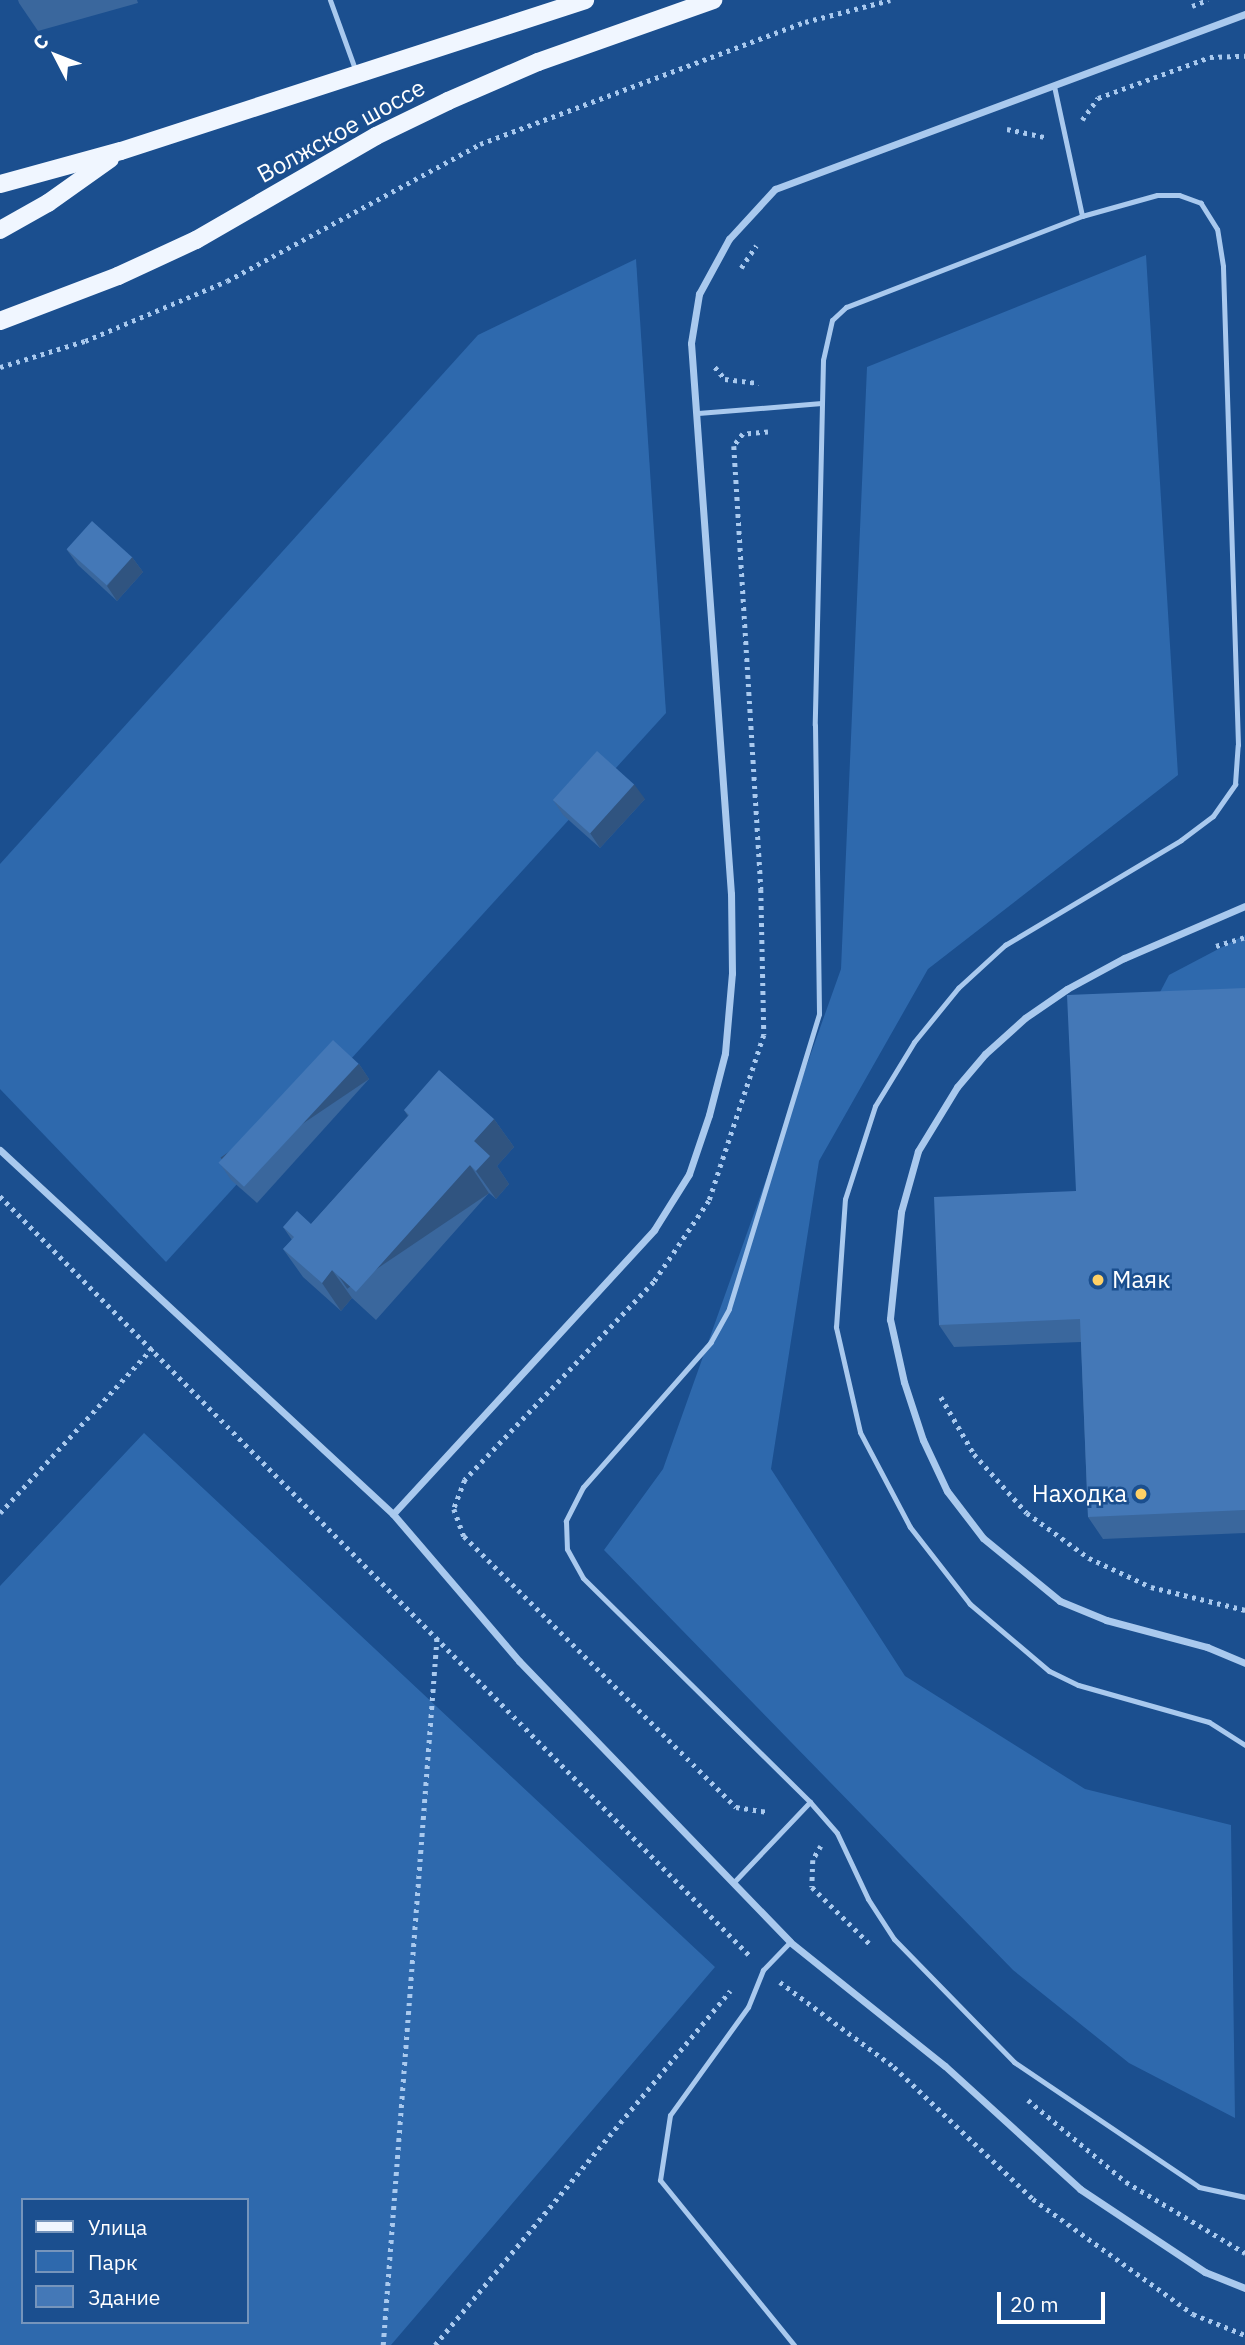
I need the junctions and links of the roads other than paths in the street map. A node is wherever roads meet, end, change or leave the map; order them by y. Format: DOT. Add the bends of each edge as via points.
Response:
graph roads {
  1 [pos="330,0"];
  2 [pos="585,0"];
  3 [pos="713,0"];
  4 [pos="1245,14"];
  5 [pos="358,75"];
  6 [pos="1054,86"];
  7 [pos="121,151"];
  8 [pos="0,184"];
  9 [pos="1082,216"];
  10 [pos="0,230"];
  11 [pos="0,321"];
  12 [pos="822,403"];
  13 [pos="698,413"];
  14 [pos="1245,906"];
  15 [pos="0,1150"];
  16 [pos="393,1514"];
  17 [pos="1245,1662"];
  18 [pos="1245,1745"];
  19 [pos="810,1802"];
  20 [pos="733,1883"];
  21 [pos="790,1942"];
  22 [pos="1245,2197"];
  23 [pos="1245,2288"];
  24 [pos="793,2345"];
  1 -- 5 [label="lane"];
  2 -- 5 [label="main road, Волжское шоссе"];
  3 -- 11 [label="main road, Волжское шоссе" via="538,62 448,101 376,136 196,240"];
  4 -- 6 [label="street"];
  5 -- 7 [label="main road, Волжское шоссе"];
  6 -- 9 [label="lane"];
  6 -- 13 [label="street" via="775,189 729,239 699,294 691,343"];
  7 -- 8 [label="main road, Волжское шоссе"];
  7 -- 10 [label="main road" via="48,203"];
  9 -- 12 [label="lane" via="846,307 832,320 825,337"];
  9 -- 18 [label="lane" via="1157,195 1179,195 1201,203 1217,229 1223,266 1238,745 1235,784 1213,816 1181,840 1005,945 958,988 914,1042 876,1106 845,1199 836,1327 860,1432 910,1527 970,1604 1049,1671 1078,1685 1209,1721"];
  12 -- 13 [label="lane"];
  12 -- 19 [label="lane" via="815,725 819,1014 730,1309 711,1342 583,1487 566,1521 567,1549 583,1578"];
  13 -- 16 [label="street" via="732,973 725,1053 709,1115 689,1174 654,1230"];
  14 -- 17 [label="street" via="1124,958 1067,989 985,1054 957,1087 918,1151 901,1212 890,1319 923,1440 947,1491 983,1538 1060,1601 1106,1620"];
  15 -- 16 [label="street" via="183,1325"];
  16 -- 20 [label="street" via="519,1661"];
  19 -- 20 [label="lane"];
  19 -- 22 [label="lane" via="837,1833 868,1899 894,1939 1014,2062 1199,2187"];
  20 -- 21 [label="street"];
  21 -- 23 [label="street" via="945,2066 1080,2189 1205,2272"];
  21 -- 24 [label="lane" via="763,1970 748,2007 670,2115 660,2180"];
}
